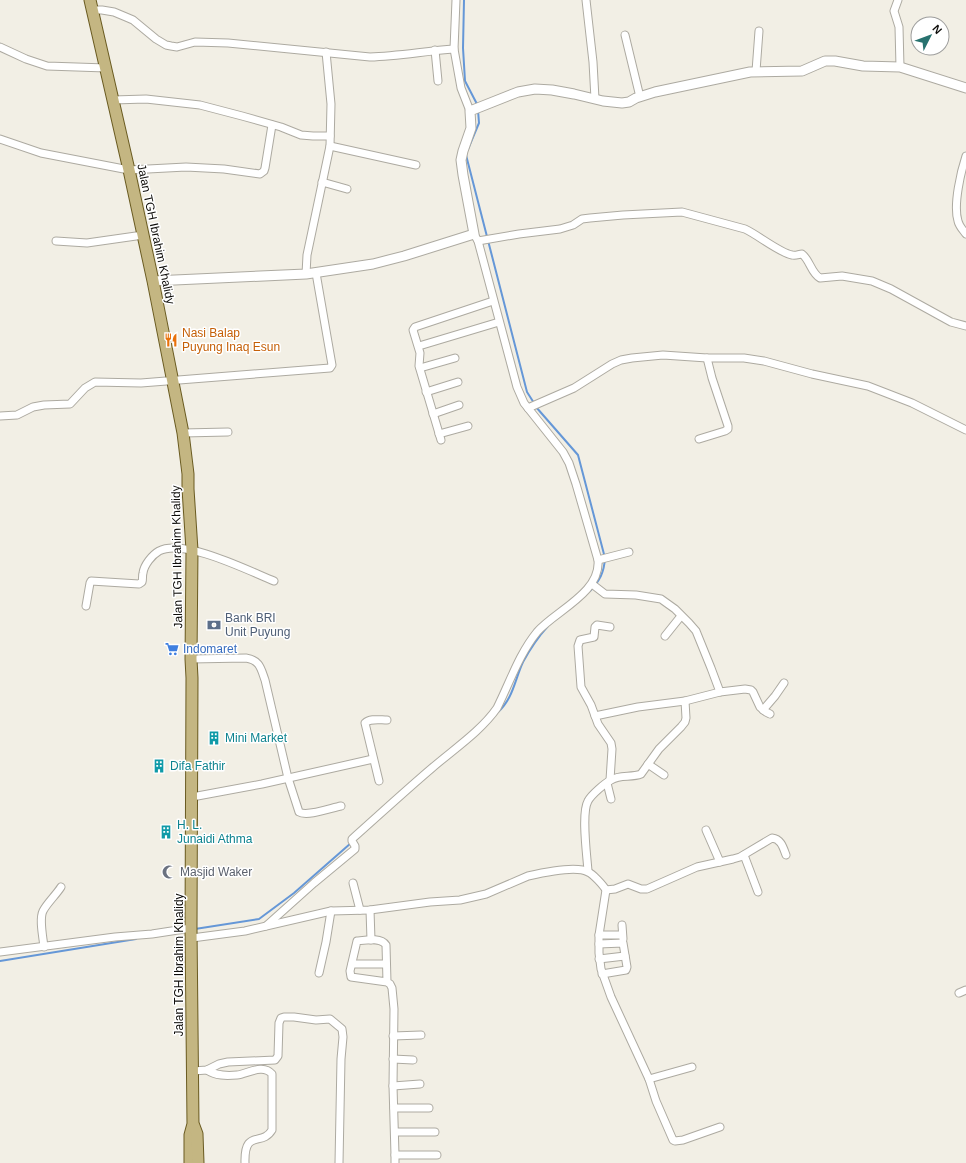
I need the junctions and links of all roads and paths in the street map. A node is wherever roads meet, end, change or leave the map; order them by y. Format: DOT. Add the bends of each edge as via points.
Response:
graph roads {
  1 [pos="456,0"];
  2 [pos="586,0"];
  3 [pos="898,0"];
  4 [pos="91,5"];
  5 [pos="759,31"];
  6 [pos="625,35"];
  7 [pos="0,47"];
  8 [pos="454,49"];
  9 [pos="435,50"];
  10 [pos="326,52"];
  11 [pos="900,67"];
  12 [pos="106,68"];
  13 [pos="756,71"];
  14 [pos="438,81"];
  15 [pos="966,88"];
  16 [pos="640,97"];
  17 [pos="595,99"];
  18 [pos="113,100"];
  19 [pos="474,110"];
  20 [pos="272,125"];
  21 [pos="330,136"];
  22 [pos="0,139"];
  23 [pos="330,146"];
  24 [pos="966,156"];
  25 [pos="416,165"];
  26 [pos="129,170"];
  27 [pos="322,182"];
  28 [pos="347,189"];
  29 [pos="966,234"];
  30 [pos="143,235"];
  31 [pos="478,239"];
  32 [pos="56,241"];
  33 [pos="316,273"];
  34 [pos="306,274"];
  35 [pos="153,281"];
  36 [pos="493,301"];
  37 [pos="499,322"];
  38 [pos="966,326"];
  39 [pos="419,346"];
  40 [pos="455,358"];
  41 [pos="707,358"];
  42 [pos="420,368"];
  43 [pos="174,381"];
  44 [pos="458,382"];
  45 [pos="426,392"];
  46 [pos="459,405"];
  47 [pos="533,407"];
  48 [pos="433,414"];
  49 [pos="0,416"];
  50 [pos="468,426"];
  51 [pos="966,430"];
  52 [pos="228,432"];
  53 [pos="183,433"];
  54 [pos="698,440"];
  55 [pos="192,550"];
  56 [pos="629,552"];
  57 [pos="602,559"];
  58 [pos="274,581"];
  59 [pos="593,585"];
  60 [pos="86,606"];
  61 [pos="681,616"];
  62 [pos="610,627"];
  63 [pos="666,636"];
  64 [pos="190,659"];
  65 [pos="784,683"];
  66 [pos="720,692"];
  67 [pos="685,701"];
  68 [pos="763,710"];
  69 [pos="770,714"];
  70 [pos="595,716"];
  71 [pos="387,720"];
  72 [pos="373,759"];
  73 [pos="648,764"];
  74 [pos="664,775"];
  75 [pos="288,778"];
  76 [pos="379,781"];
  77 [pos="609,781"];
  78 [pos="192,797"];
  79 [pos="611,799"];
  80 [pos="341,806"];
  81 [pos="706,830"];
  82 [pos="744,855"];
  83 [pos="786,855"];
  84 [pos="720,862"];
  85 [pos="588,871"];
  86 [pos="353,883"];
  87 [pos="61,887"];
  88 [pos="606,890"];
  89 [pos="758,892"];
  90 [pos="360,910"];
  91 [pos="370,910"];
  92 [pos="331,911"];
  93 [pos="622,925"];
  94 [pos="266,926"];
  95 [pos="191,933"];
  96 [pos="599,935"];
  97 [pos="622,935"];
  98 [pos="371,940"];
  99 [pos="623,943"];
  100 [pos="599,944"];
  101 [pos="44,947"];
  102 [pos="0,952"];
  103 [pos="625,956"];
  104 [pos="599,959"];
  105 [pos="352,964"];
  106 [pos="386,964"];
  107 [pos="319,973"];
  108 [pos="602,974"];
  109 [pos="387,982"];
  110 [pos="421,1035"];
  111 [pos="393,1036"];
  112 [pos="393,1059"];
  113 [pos="414,1060"];
  114 [pos="692,1068"];
  115 [pos="207,1070"];
  116 [pos="193,1071"];
  117 [pos="649,1079"];
  118 [pos="420,1084"];
  119 [pos="393,1086"];
  120 [pos="394,1108"];
  121 [pos="429,1108"];
  122 [pos="193,1124"];
  123 [pos="720,1127"];
  124 [pos="395,1132"];
  125 [pos="434,1132"];
  126 [pos="395,1155"];
  127 [pos="437,1155"];
  128 [pos="190,1163"];
  129 [pos="198,1163"];
  130 [pos="245,1163"];
  131 [pos="340,1163"];
  132 [pos="396,1163"];
  1 -- 8 [label="street"];
  2 -- 17 [label="street"];
  3 -- 11 [label="street" via="894,11 899,27"];
  4 -- 10 [label="street" via="133,20 156,39 171,46 195,42 228,43"];
  4 -- 12 [label="main road, Jalan TGH Ibrahim Khalidy"];
  5 -- 13 [label="street"];
  6 -- 16 [label="street"];
  7 -- 12 [label="street" via="47,66"];
  8 -- 9 [label="street"];
  8 -- 19 [label="street" via="461,88"];
  9 -- 10 [label="street" via="370,57"];
  9 -- 14 [label="street"];
  10 -- 21 [label="street" via="331,104"];
  11 -- 13 [label="street" via="825,61 802,71"];
  11 -- 15 [label="street"];
  12 -- 18 [label="main road, Jalan TGH Ibrahim Khalidy"];
  13 -- 16 [label="street"];
  16 -- 17 [label="street" via="622,103"];
  17 -- 19 [label="street" via="535,89 518,92"];
  18 -- 20 [label="street" via="146,99 200,105"];
  18 -- 26 [label="main road, Jalan TGH Ibrahim Khalidy"];
  19 -- 31 [label="street" via="461,160"];
  20 -- 21 [label="street" via="301,135"];
  20 -- 26 [label="street" via="264,170 261,173 186,167"];
  21 -- 23 [label="street"];
  22 -- 26 [label="street" via="41,153"];
  23 -- 25 [label="street"];
  23 -- 27 [label="street"];
  24 -- 29 [label="street" via="957,194 956,211 959,225"];
  26 -- 30 [label="main road, Jalan TGH Ibrahim Khalidy"];
  27 -- 28 [label="street"];
  27 -- 34 [label="street" via="307,255"];
  30 -- 32 [label="street" via="87,242"];
  30 -- 35 [label="main road, Jalan TGH Ibrahim Khalidy"];
  31 -- 33 [label="street" via="373,264"];
  31 -- 36 [label="street"];
  31 -- 38 [label="street" via="489,240 560,229 582,219 682,212 745,229 781,251 791,255 802,254 818,277 842,276 872,281 951,322"];
  33 -- 34 [label="street"];
  33 -- 43 [label="street" via="331,367"];
  34 -- 35 [label="street"];
  35 -- 43 [label="main road, Jalan TGH Ibrahim Khalidy"];
  36 -- 37 [label="street"];
  36 -- 39 [label="street" via="415,327 413,331"];
  37 -- 39 [label="street"];
  37 -- 47 [label="street" via="517,387 524,403"];
  39 -- 42 [label="street"];
  40 -- 42 [label="street"];
  41 -- 47 [label="street" via="663,355 621,360 574,388"];
  41 -- 51 [label="street" via="751,359 868,386 912,403"];
  41 -- 54 [label="street" via="728,429"];
  42 -- 45 [label="street"];
  43 -- 49 [label="street" via="95,382 85,388 70,404 44,405 17,415"];
  43 -- 53 [label="main road, Jalan TGH Ibrahim Khalidy"];
  44 -- 45 [label="street"];
  45 -- 48 [label="street"];
  46 -- 48 [label="street"];
  47 -- 57 [label="street" via="569,463"];
  48 -- 50 [label="street" via="440,437"];
  52 -- 53 [label="street"];
  53 -- 55 [label="main road, Jalan TGH Ibrahim Khalidy"];
  55 -- 58 [label="street"];
  55 -- 60 [label="street" via="169,549 159,552 151,558 144,569 142,582 139,584 91,581"];
  55 -- 64 [label="main road, Jalan TGH Ibrahim Khalidy"];
  56 -- 57 [label="street"];
  57 -- 59 [label="street"];
  59 -- 61 [label="street" via="605,594 660,599"];
  59 -- 94 [label="street" via="544,626 532,640 492,715 352,839 354,850"];
  61 -- 63 [label="street"];
  61 -- 66 [label="street" via="696,631"];
  62 -- 70 [label="street" via="595,627 594,637 581,639 578,643 580,687"];
  64 -- 75 [label="street" via="246,658 258,663 265,680"];
  64 -- 78 [label="main road, Jalan TGH Ibrahim Khalidy"];
  65 -- 68 [label="street"];
  66 -- 67 [label="street"];
  66 -- 68 [label="street" via="751,690"];
  67 -- 70 [label="street"];
  67 -- 73 [label="street" via="684,722"];
  68 -- 69 [label="street"];
  70 -- 77 [label="street" via="611,743"];
  71 -- 72 [label="street" via="370,720 365,723"];
  72 -- 75 [label="street"];
  72 -- 76 [label="street"];
  73 -- 74 [label="street"];
  73 -- 77 [label="street" via="638,775"];
  75 -- 78 [label="street"];
  75 -- 80 [label="street" via="300,813"];
  77 -- 79 [label="street"];
  77 -- 85 [label="street" via="587,803 585,815"];
  78 -- 95 [label="main road, Jalan TGH Ibrahim Khalidy"];
  81 -- 84 [label="street"];
  82 -- 83 [label="street" via="771,838 781,843"];
  82 -- 84 [label="street"];
  82 -- 89 [label="street"];
  84 -- 88 [label="street" via="697,866 644,890 628,884"];
  85 -- 88 [label="street"];
  85 -- 91 [label="street" via="567,869 544,872 474,897"];
  86 -- 90 [label="street"];
  87 -- 101 [label="street" via="42,913"];
  88 -- 96 [label="street"];
  90 -- 91 [label="street"];
  90 -- 92 [label="street"];
  91 -- 98 [label="street"];
  92 -- 94 [label="street"];
  92 -- 107 [label="street"];
  93 -- 97 [label="street"];
  94 -- 95 [label="street" via="245,931"];
  95 -- 101 [label="street" via="152,934"];
  95 -- 116 [label="main road, Jalan TGH Ibrahim Khalidy"];
  96 -- 97 [label="street"];
  96 -- 100 [label="street"];
  97 -- 99 [label="street"];
  98 -- 105 [label="street" via="356,942"];
  98 -- 106 [label="street" via="381,940 385,943"];
  99 -- 100 [label="street"];
  99 -- 103 [label="street"];
  100 -- 104 [label="street"];
  101 -- 102 [label="street"];
  103 -- 104 [label="street"];
  103 -- 108 [label="street" via="626,970"];
  104 -- 108 [label="street"];
  105 -- 106 [label="street"];
  105 -- 109 [label="street" via="351,977"];
  106 -- 109 [label="street"];
  108 -- 117 [label="street"];
  109 -- 111 [label="street" via="393,993"];
  110 -- 111 [label="street"];
  111 -- 112 [label="street"];
  112 -- 113 [label="street"];
  112 -- 119 [label="street"];
  114 -- 117 [label="street"];
  115 -- 116 [label="street"];
  115 -- 130 [label="street" via="219,1075 238,1075 260,1069 272,1074 272,1130 267,1136 247,1145 244,1153"];
  115 -- 131 [label="street" via="222,1063 277,1059 279,1023 284,1016 332,1020 342,1029 343,1034"];
  116 -- 122 [label="main road, Jalan TGH Ibrahim Khalidy"];
  117 -- 123 [label="street" via="674,1141"];
  118 -- 119 [label="street"];
  119 -- 120 [label="street"];
  120 -- 121 [label="street"];
  120 -- 124 [label="street"];
  122 -- 128 [label="main road, Jalan TGH Ibrahim Khalidy" via="190,1135"];
  122 -- 129 [label="main road, Jalan TGH Ibrahim Khalidy" via="197,1134"];
  124 -- 125 [label="street"];
  124 -- 126 [label="street"];
  126 -- 127 [label="street"];
  126 -- 132 [label="street"];
}
